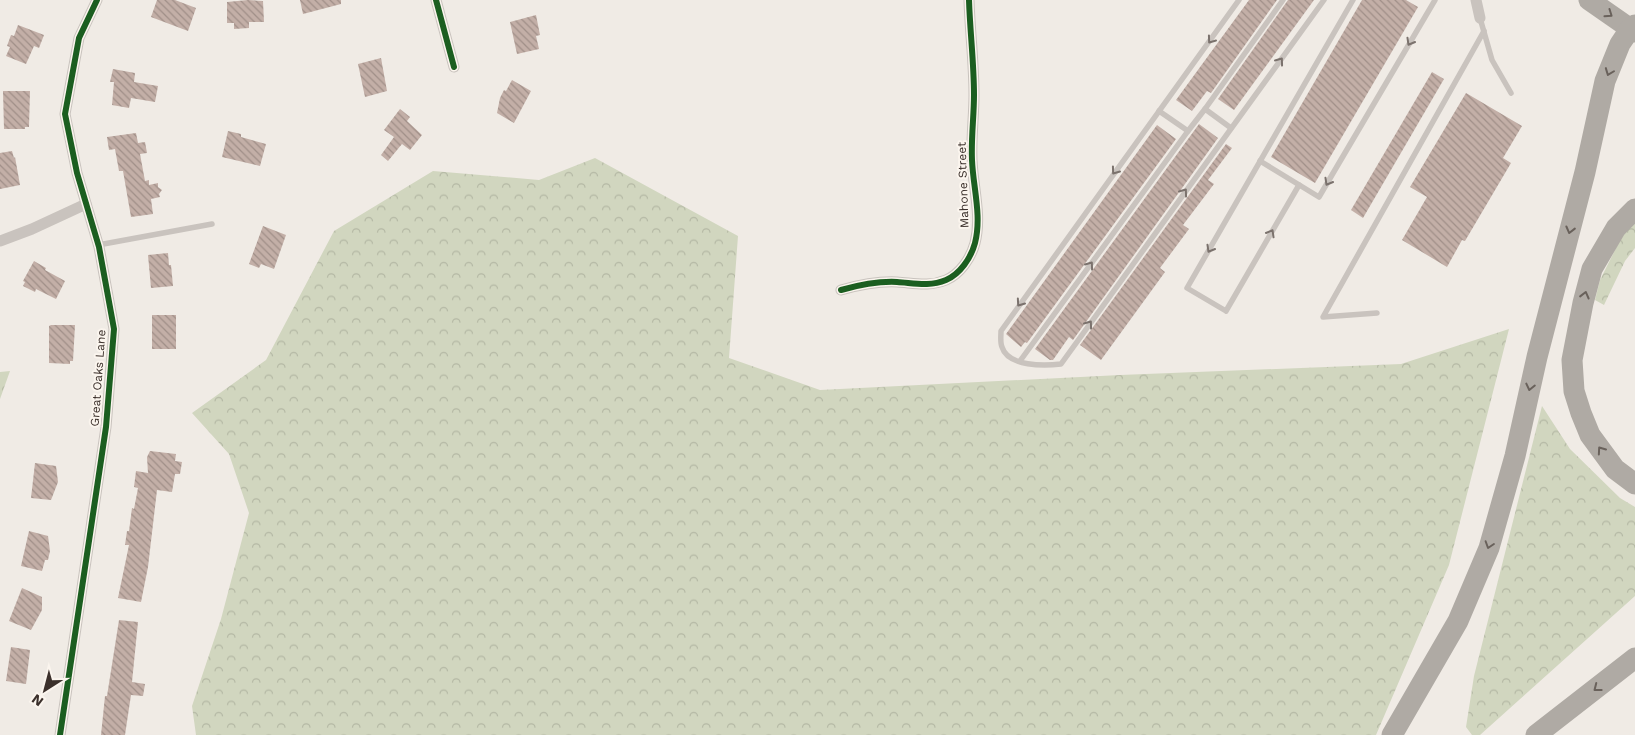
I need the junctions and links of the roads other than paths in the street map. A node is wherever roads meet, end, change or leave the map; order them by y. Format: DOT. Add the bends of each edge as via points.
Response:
graph roads {
  1 [pos="97,0"];
  2 [pos="436,0"];
  3 [pos="970,0"];
  4 [pos="1239,0"];
  5 [pos="1283,0"];
  6 [pos="1324,0"];
  7 [pos="1353,0"];
  8 [pos="1434,0"];
  9 [pos="1476,0"];
  10 [pos="1588,0"];
  11 [pos="1480,18"];
  12 [pos="1633,29"];
  13 [pos="1484,31"];
  14 [pos="454,67"];
  15 [pos="1510,93"];
  16 [pos="1205,109"];
  17 [pos="1159,111"];
  18 [pos="1231,128"];
  19 [pos="1188,131"];
  20 [pos="1260,161"];
  21 [pos="1299,185"];
  22 [pos="86,204"];
  23 [pos="1635,208"];
  24 [pos="212,224"];
  25 [pos="0,241"];
  26 [pos="98,244"];
  27 [pos="841,290"];
  28 [pos="1377,313"];
  29 [pos="1020,361"];
  30 [pos="1635,484"];
  31 [pos="1635,658"];
  32 [pos="60,735"];
  33 [pos="1392,735"];
  34 [pos="1536,735"];
  1 -- 22 [label="street, Great Oaks Lane" via="79,38 65,114"];
  2 -- 14 [label="street"];
  3 -- 27 [label="street, Mahone Street" via="974,94 972,158 978,226 975,244 958,273 946,280 934,284 880,282"];
  4 -- 17 [label="lane, one-way"];
  5 -- 16 [label="lane"];
  18 -- 6 [label="lane, one-way"];
  7 -- 20 [label="lane"];
  8 -- 21 [label="lane, one-way" via="1319,197"];
  9 -- 11 [label="street"];
  10 -- 12 [label="highway, one-way"];
  11 -- 13 [label="lane"];
  12 -- 33 [label="highway, one-way" via="1620,44 1605,81 1515,456 1488,548 1458,621"];
  13 -- 15 [label="lane" via="1492,60"];
  13 -- 28 [label="lane" via="1323,316"];
  16 -- 18 [label="lane"];
  16 -- 19 [label="lane"];
  17 -- 19 [label="lane"];
  17 -- 29 [label="lane, one-way" via="1001,331 1002,348 1012,360"];
  29 -- 18 [label="lane, one-way" via="1044,366 1060,364"];
  29 -- 19 [label="lane, one-way"];
  20 -- 21 [label="lane"];
  20 -- 21 [label="lane, one-way" via="1188,288 1226,311"];
  22 -- 25 [label="street"];
  22 -- 26 [label="street, Great Oaks Lane"];
  30 -- 23 [label="highway, one-way" via="1615,469 1590,435 1574,391 1572,360 1592,269 1616,228"];
  24 -- 26 [label="lane"];
  26 -- 32 [label="street, Great Oaks Lane" via="114,329 106,427"];
  31 -- 34 [label="highway, one-way"];
}
